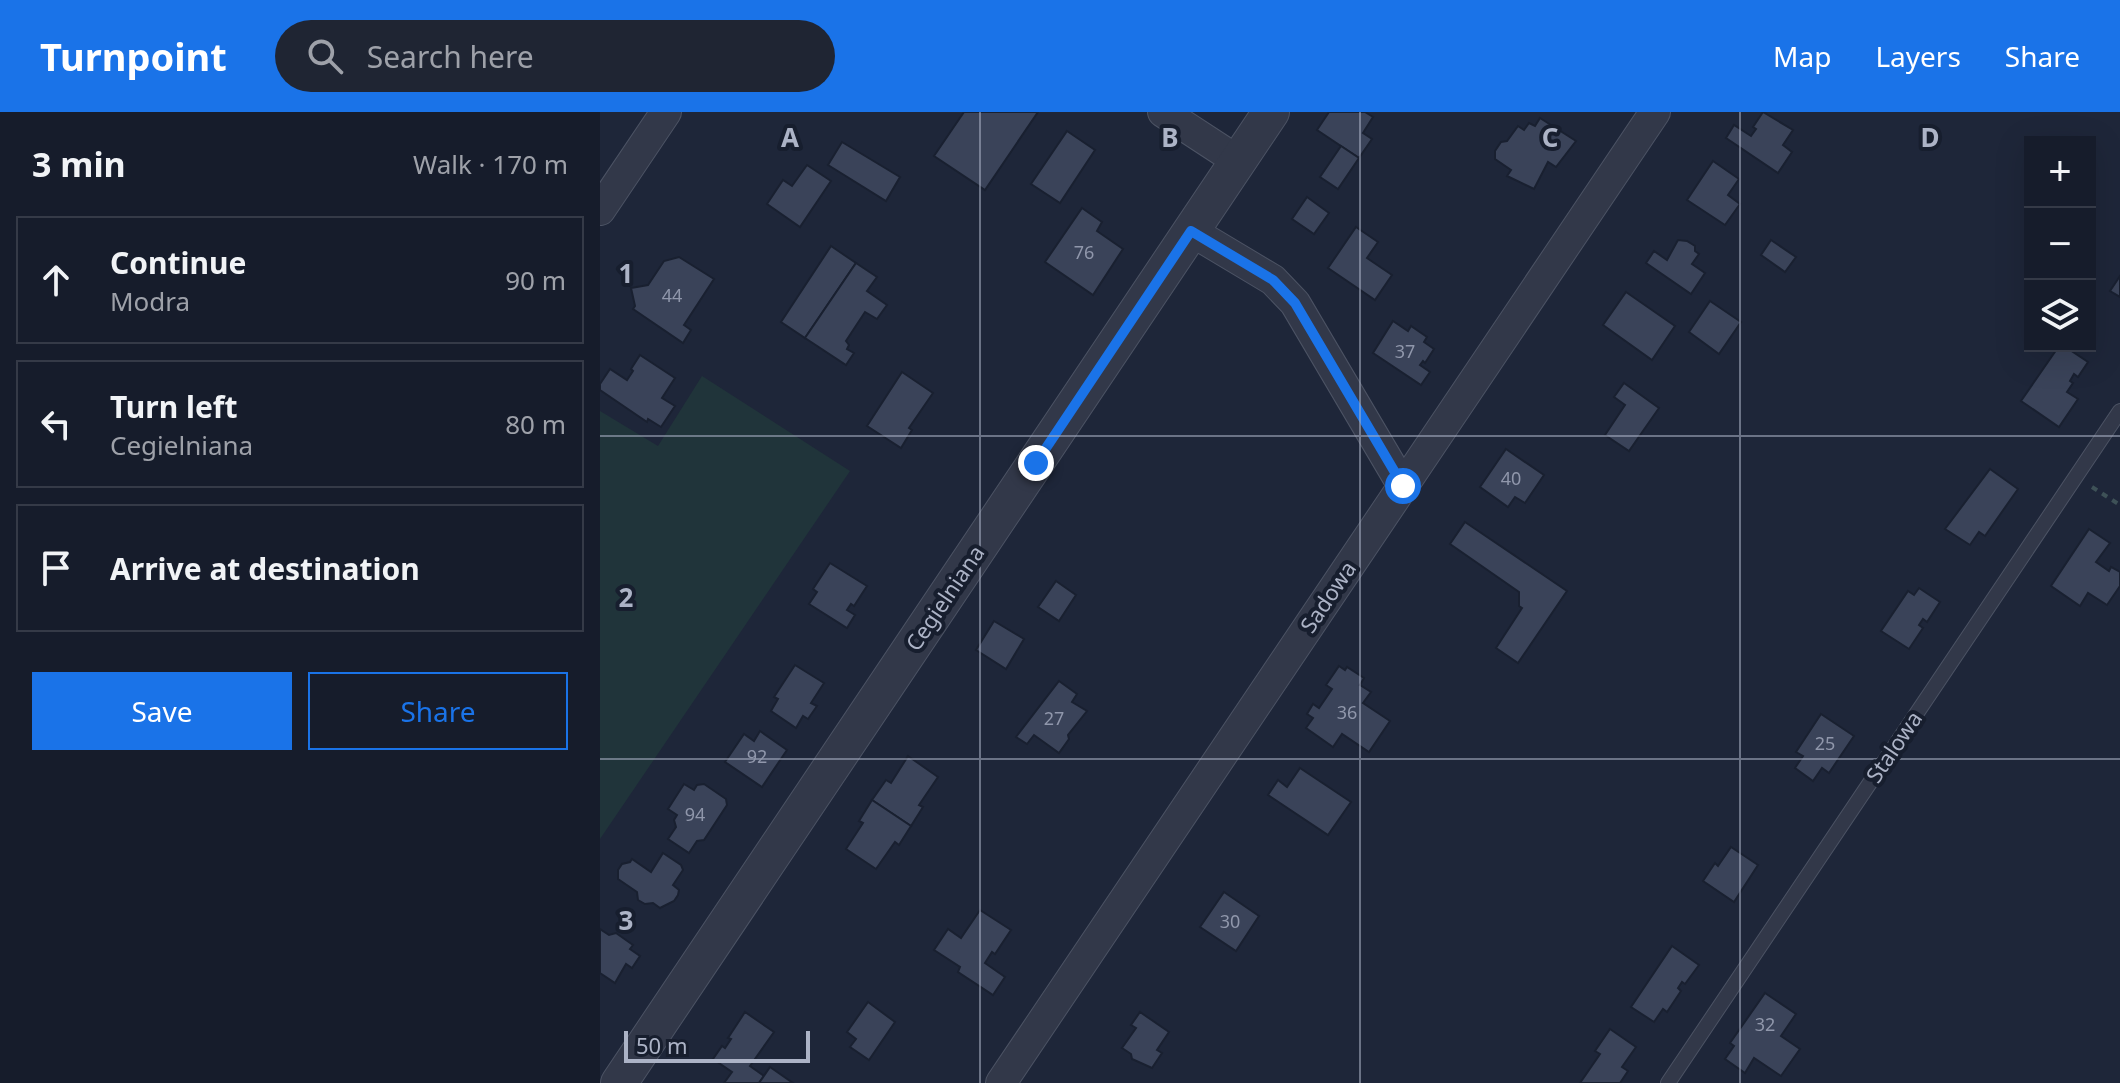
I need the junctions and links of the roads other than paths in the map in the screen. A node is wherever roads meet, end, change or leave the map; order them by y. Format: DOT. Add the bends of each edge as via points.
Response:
graph roads {
  1 [pos="666,112"];
  2 [pos="1163,112"];
  3 [pos="1271,112"];
  4 [pos="1655,112"];
  5 [pos="1238,161"];
  6 [pos="600,210"];
  7 [pos="1191,231"];
  8 [pos="2120,411"];
  9 [pos="1403,486"];
  10 [pos="619,1083"];
  11 [pos="1001,1083"];
  12 [pos="1668,1083"];
  1 -- 6 [label="street"];
  2 -- 5 [label="street"];
  3 -- 5 [label="street, Cegielniana"];
  4 -- 9 [label="street, Sadowa"];
  5 -- 7 [label="street, Cegielniana"];
  7 -- 9 [label="street" via="1273,280 1295,303"];
  7 -- 10 [label="street, Cegielniana"];
  8 -- 12 [label="lane, Stalowa"];
  9 -- 11 [label="street, Sadowa"];
}
